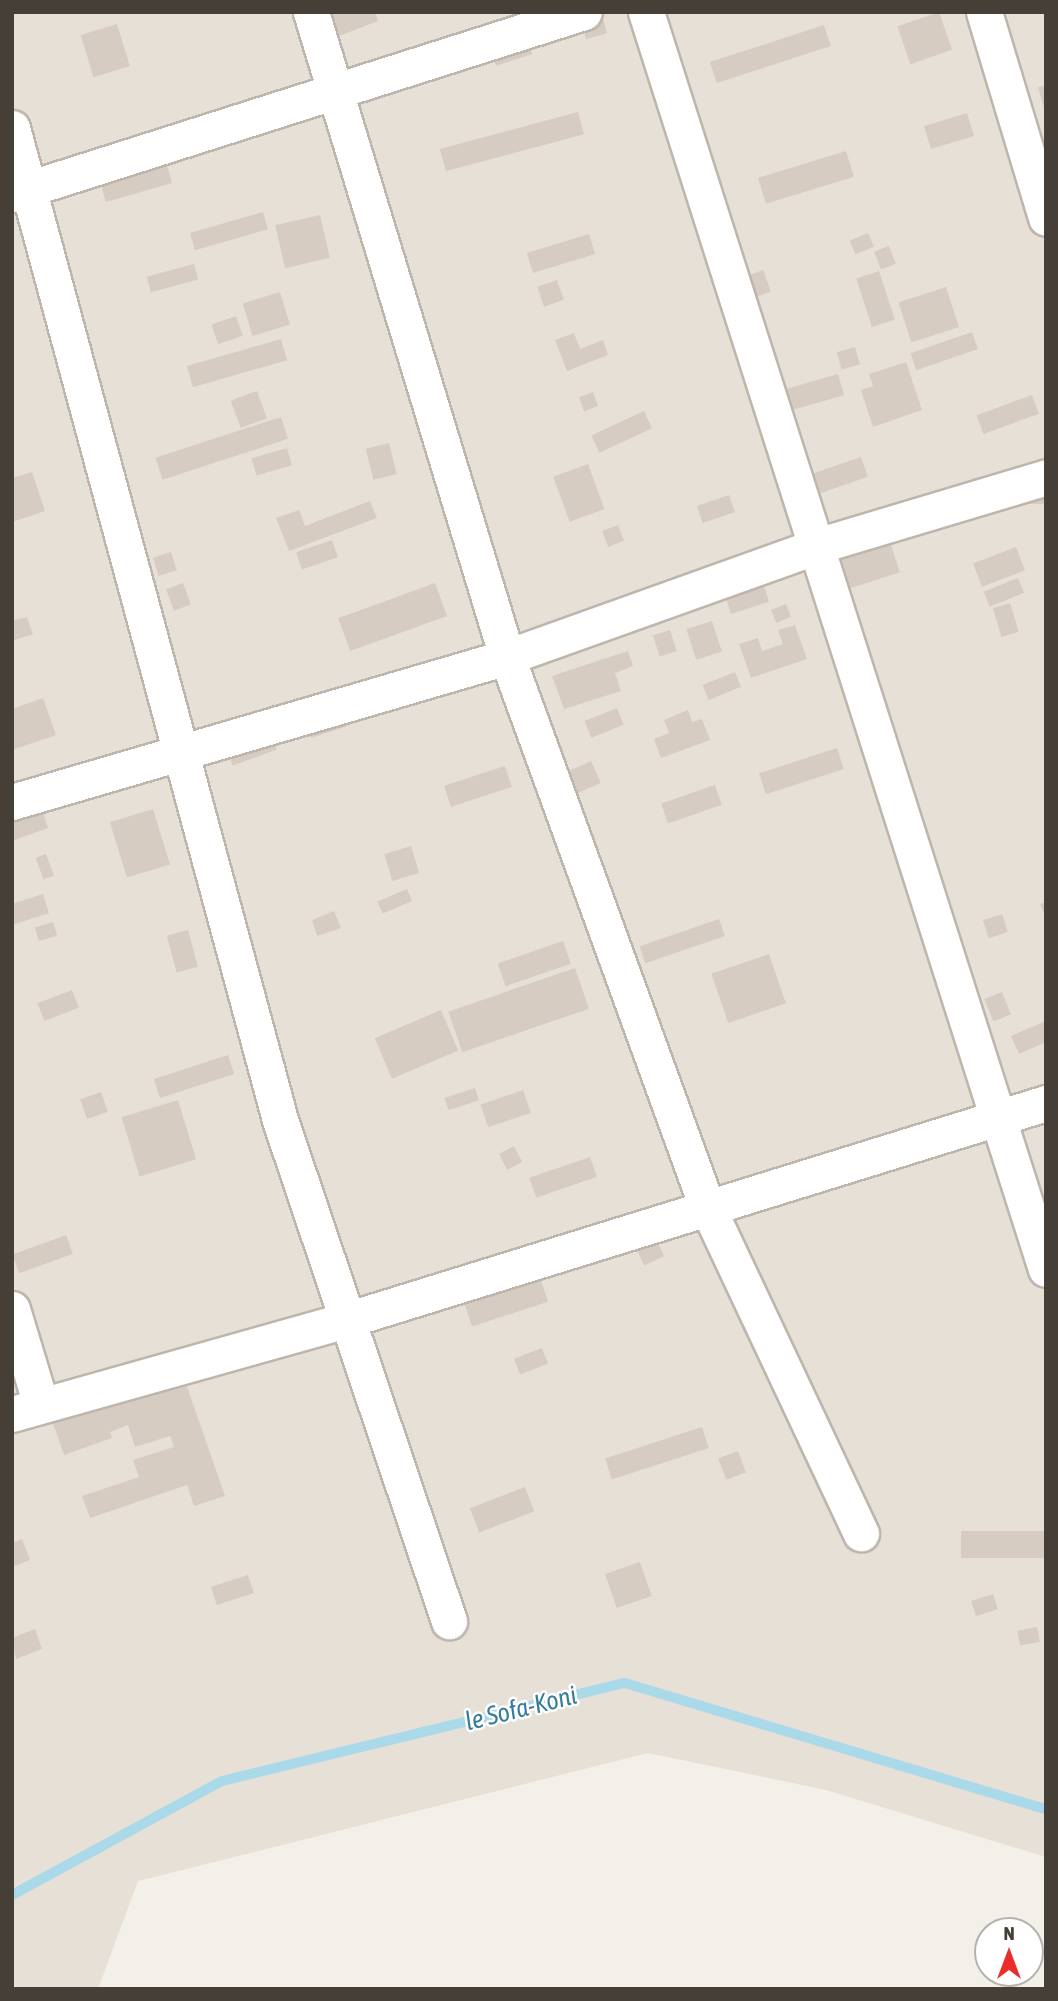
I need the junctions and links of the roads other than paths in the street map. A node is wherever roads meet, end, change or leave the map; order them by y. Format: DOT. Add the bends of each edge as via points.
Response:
graph roads {
  1 [pos="312,12"];
  2 [pos="584,12"];
  3 [pos="646,12"];
  4 [pos="984,12"];
  5 [pos="334,93"];
  6 [pos="12,128"];
  7 [pos="21,191"];
  8 [pos="1046,218"];
  9 [pos="1046,477"];
  10 [pos="820,545"];
  11 [pos="507,657"];
  12 [pos="184,754"];
  13 [pos="12,802"];
  14 [pos="1046,1103"];
  15 [pos="1001,1118"];
  16 [pos="706,1204"];
  17 [pos="1046,1269"];
  18 [pos="12,1309"];
  19 [pos="343,1321"];
  20 [pos="27,1410"];
  21 [pos="862,1533"];
  22 [pos="449,1621"];
  1 -- 5 [label="street"];
  2 -- 5 [label="street"];
  3 -- 10 [label="street"];
  4 -- 8 [label="street"];
  5 -- 7 [label="street"];
  5 -- 11 [label="street"];
  6 -- 7 [label="street"];
  7 -- 12 [label="street"];
  9 -- 10 [label="street"];
  10 -- 11 [label="street"];
  10 -- 15 [label="street"];
  11 -- 12 [label="street"];
  11 -- 16 [label="street"];
  12 -- 13 [label="street"];
  12 -- 19 [label="street" via="280,1120"];
  14 -- 15 [label="street"];
  15 -- 16 [label="street"];
  15 -- 17 [label="street"];
  16 -- 19 [label="street"];
  16 -- 21 [label="street"];
  18 -- 20 [label="street"];
  19 -- 20 [label="street"];
  19 -- 22 [label="street"];
}
